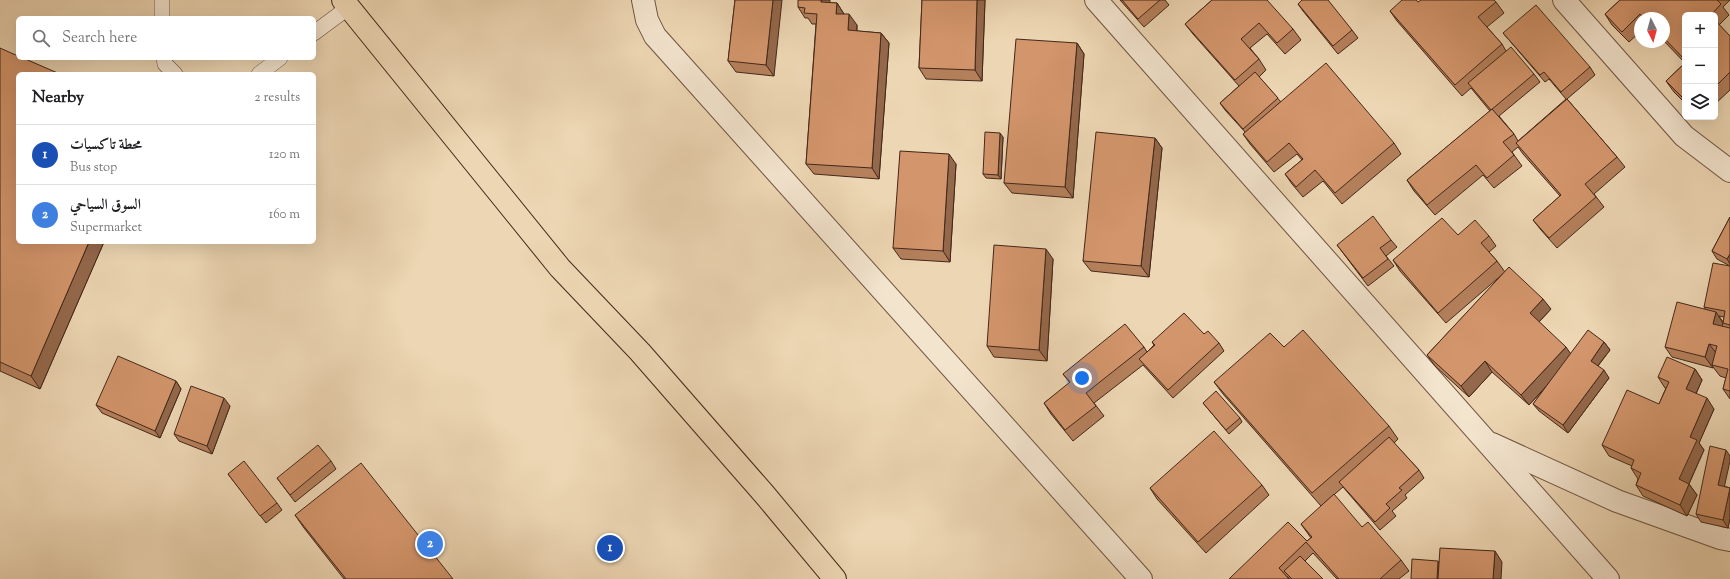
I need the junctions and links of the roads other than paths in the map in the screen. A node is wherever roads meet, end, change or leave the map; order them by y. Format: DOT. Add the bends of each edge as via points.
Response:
graph roads {
  1 [pos="162,0"];
  2 [pos="643,0"];
  3 [pos="1096,0"];
  4 [pos="1564,0"];
  5 [pos="346,4"];
  6 [pos="162,16"];
  7 [pos="316,31"];
  8 [pos="164,60"];
  9 [pos="277,60"];
  10 [pos="173,72"];
  11 [pos="262,72"];
  12 [pos="1730,171"];
  13 [pos="1484,440"];
  14 [pos="1730,540"];
  15 [pos="835,579"];
  16 [pos="1141,579"];
  17 [pos="1608,579"];
  1 -- 6 [label="lane"];
  2 -- 16 [label="street" via="647,20 655,36"];
  3 -- 13 [label="street"];
  4 -- 12 [label="street" via="1684,136"];
  5 -- 7 [label="lane"];
  5 -- 15 [label="main road" via="560,268 640,352"];
  8 -- 10 [label="lane"];
  9 -- 11 [label="lane"];
  13 -- 14 [label="street" via="1617,501"];
  13 -- 17 [label="street"];
}
